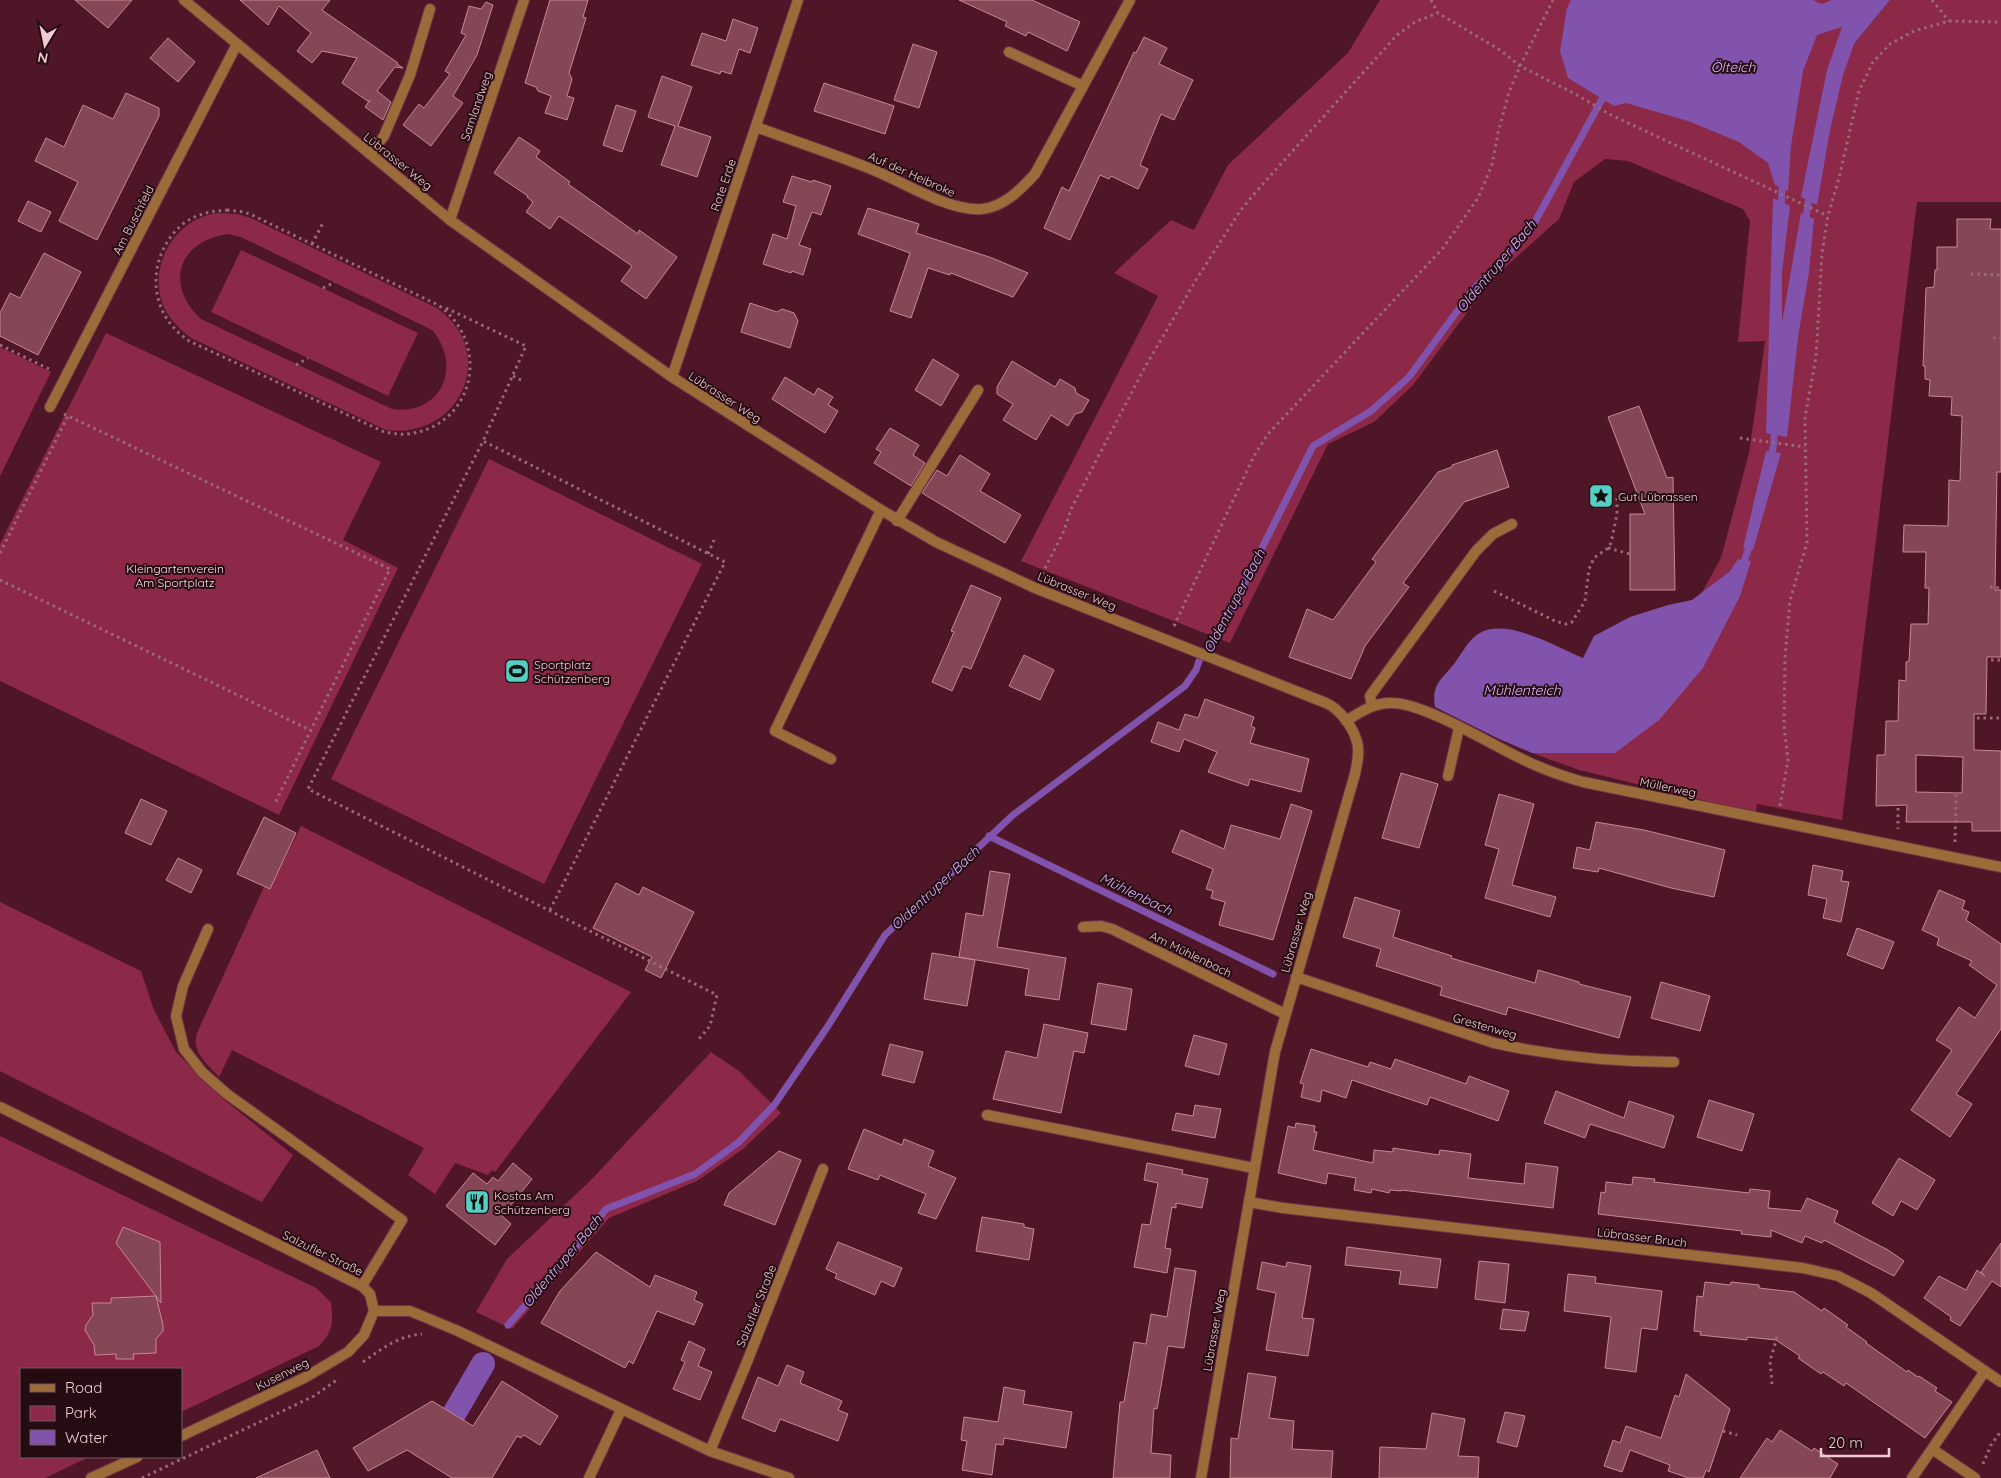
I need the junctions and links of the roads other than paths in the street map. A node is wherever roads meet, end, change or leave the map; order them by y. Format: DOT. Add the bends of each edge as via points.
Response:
graph roads {
  1 [pos="184,0"];
  2 [pos="524,0"];
  3 [pos="798,0"];
  4 [pos="1130,0"];
  5 [pos="430,9"];
  6 [pos="237,44"];
  7 [pos="1010,52"];
  8 [pos="1082,86"];
  9 [pos="756,127"];
  10 [pos="370,154"];
  11 [pos="450,220"];
  12 [pos="672,377"];
  13 [pos="978,390"];
  14 [pos="50,407"];
  15 [pos="881,510"];
  16 [pos="898,520"];
  17 [pos="1512,524"];
  18 [pos="1372,706"];
  19 [pos="1346,720"];
  20 [pos="1459,728"];
  21 [pos="832,759"];
  22 [pos="1448,776"];
  23 [pos="2001,867"];
  24 [pos="1083,927"];
  25 [pos="208,929"];
  26 [pos="1296,978"];
  27 [pos="1285,1014"];
  28 [pos="1674,1062"];
  29 [pos="0,1107"];
  30 [pos="987,1116"];
  31 [pos="1254,1168"];
  32 [pos="823,1169"];
  33 [pos="1249,1202"];
  34 [pos="362,1286"];
  35 [pos="374,1311"];
  36 [pos="1985,1371"];
  37 [pos="2001,1382"];
  38 [pos="621,1410"];
  39 [pos="182,1436"];
  40 [pos="1932,1449"];
  41 [pos="710,1451"];
  42 [pos="134,1458"];
  43 [pos="1978,1474"];
  44 [pos="91,1478"];
  45 [pos="589,1478"];
  46 [pos="790,1478"];
  47 [pos="1201,1478"];
  48 [pos="1912,1478"];
  1 -- 6 [label="street, Lübrasser Weg"];
  2 -- 11 [label="street, Samlandweg"];
  3 -- 9 [label="street, Rote Erde"];
  4 -- 8 [label="street, Auf der Heibroke"];
  5 -- 10 [label="street" via="410,75 384,136"];
  6 -- 10 [label="street, Lübrasser Weg"];
  6 -- 14 [label="street, Am Buschfeld"];
  7 -- 8 [label="street"];
  8 -- 9 [label="street, Auf der Heibroke" via="1035,174 1005,201 983,209 958,208 872,169"];
  9 -- 12 [label="street, Rote Erde"];
  10 -- 11 [label="street, Lübrasser Weg"];
  11 -- 12 [label="street, Lübrasser Weg"];
  12 -- 15 [label="street, Lübrasser Weg"];
  13 -- 16 [label="street"];
  15 -- 16 [label="street, Lübrasser Weg"];
  15 -- 21 [label="street" via="775,731"];
  16 -- 19 [label="street, Lübrasser Weg" via="941,545 1036,588 1332,706"];
  17 -- 18 [label="street" via="1493,534 1476,551 1370,696"];
  18 -- 19 [label="street, Müllerweg"];
  18 -- 20 [label="street, Müllerweg" via="1382,703 1406,705"];
  19 -- 26 [label="street, Lübrasser Weg" via="1358,743 1355,774"];
  20 -- 22 [label="street"];
  20 -- 23 [label="street, Müllerweg" via="1523,760 1574,780"];
  24 -- 27 [label="street, Am Mühlenbach" via="1112,928"];
  25 -- 34 [label="street" via="183,986 176,1016 184,1050 226,1094 402,1220"];
  26 -- 27 [label="street, Lübrasser Weg"];
  26 -- 28 [label="street, Grestenweg" via="1510,1047 1626,1062"];
  27 -- 31 [label="street, Lübrasser Weg"];
  29 -- 34 [label="street, Salzufler Straße"];
  30 -- 31 [label="street"];
  31 -- 33 [label="street, Lübrasser Weg"];
  32 -- 41 [label="street, Salzufler Straße"];
  33 -- 36 [label="street, Lübrasser Bruch" via="1804,1268 1838,1276 1871,1293"];
  33 -- 47 [label="street, Lübrasser Weg"];
  34 -- 35 [label="street, Salzufler Straße" via="370,1294"];
  35 -- 38 [label="street" via="400,1310 422,1315"];
  35 -- 39 [label="street, Kusenweg" via="364,1335 348,1352 304,1378"];
  36 -- 37 [label="street, Lübrasser Bruch"];
  36 -- 40 [label="street"];
  38 -- 41 [label="street"];
  38 -- 45 [label="street"];
  40 -- 43 [label="street"];
  40 -- 48 [label="street"];
  41 -- 46 [label="street"];
  42 -- 44 [label="street"];
}
